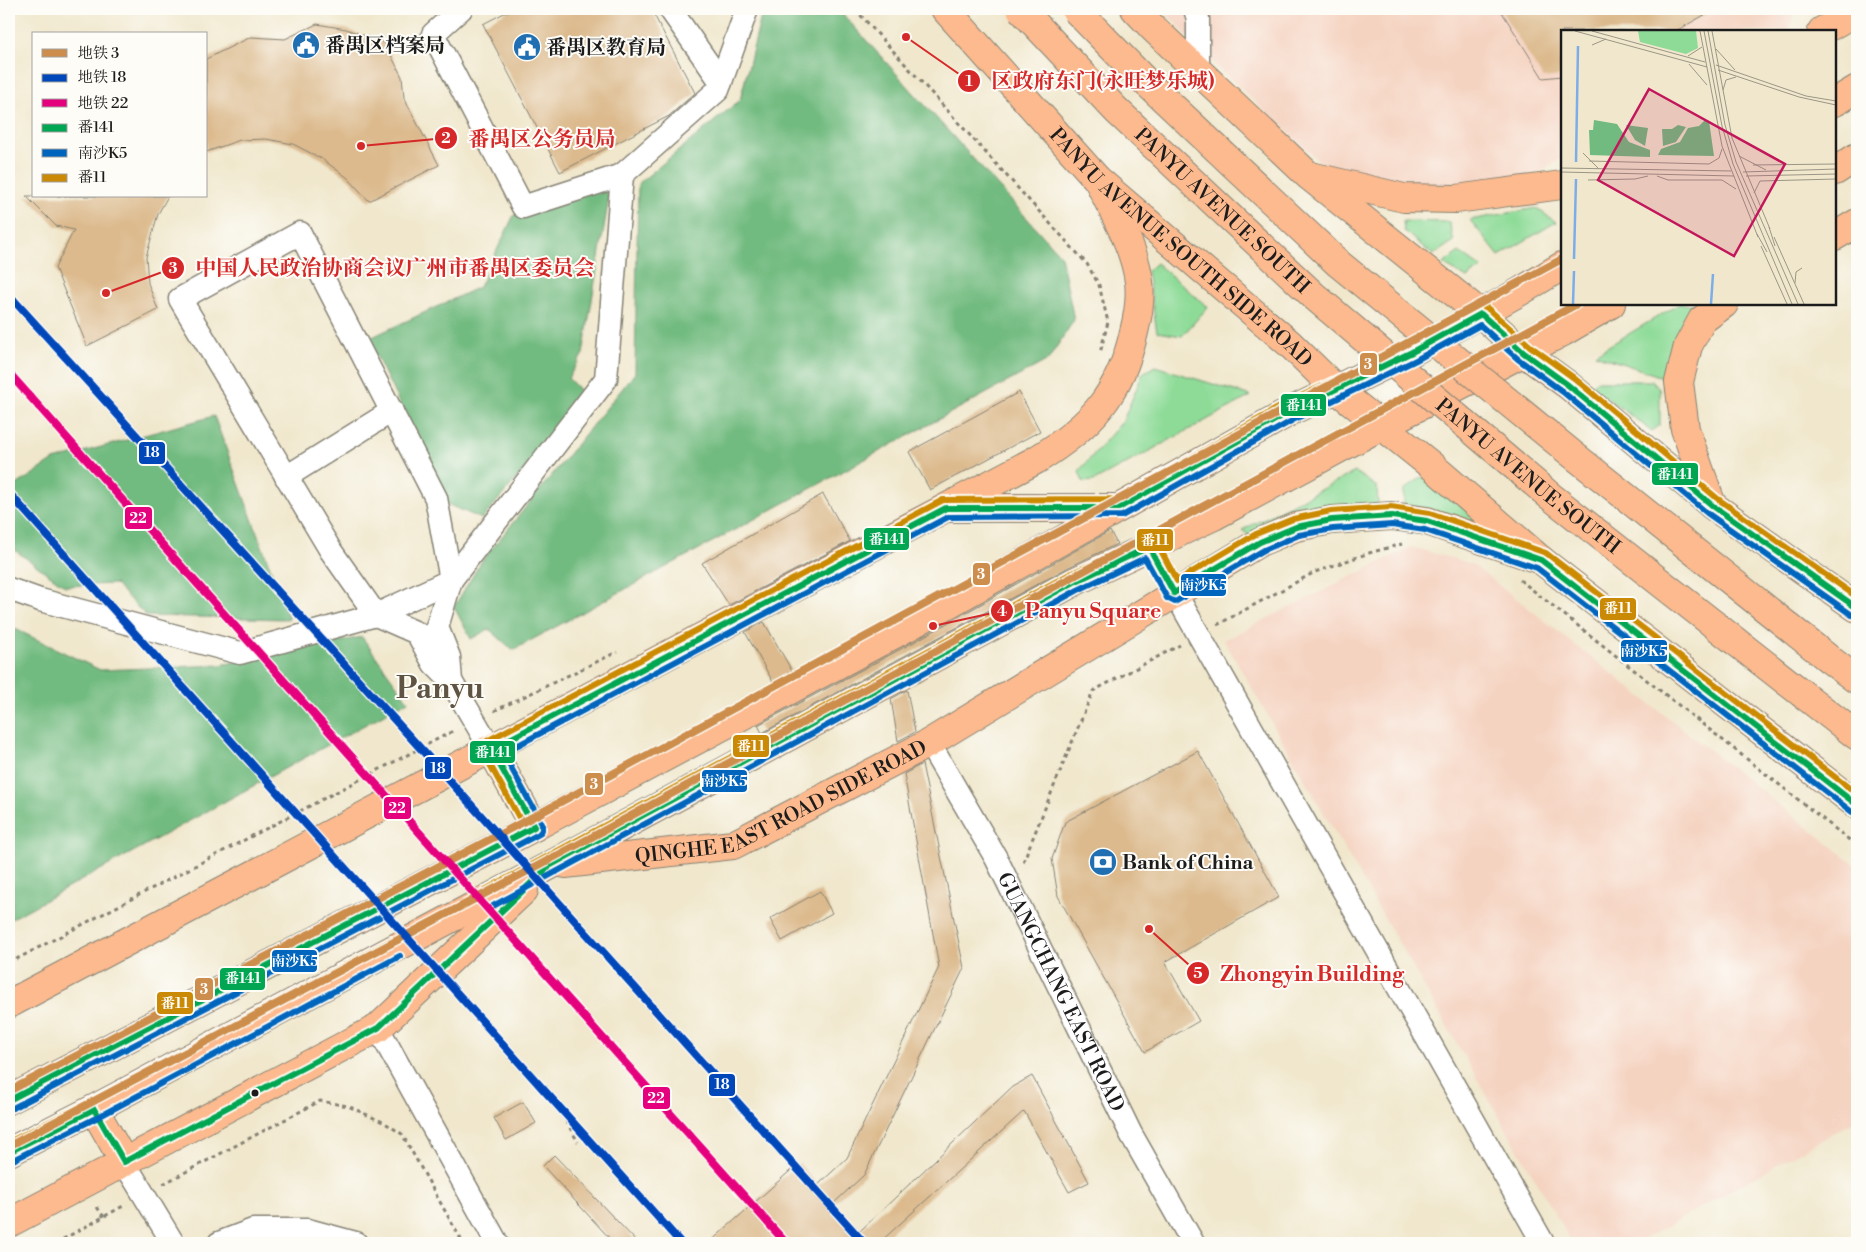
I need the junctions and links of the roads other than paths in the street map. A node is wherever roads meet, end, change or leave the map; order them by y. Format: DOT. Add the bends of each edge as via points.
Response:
graph roads {
  1 [pos="461,9"];
  2 [pos="670,9"];
  3 [pos="747,9"];
  4 [pos="945,9"];
  5 [pos="1021,9"];
  6 [pos="1075,9"];
  7 [pos="1135,9"];
  8 [pos="1194,12"];
  9 [pos="1857,12"];
  10 [pos="1825,23"];
  11 [pos="1198,71"];
  12 [pos="722,82"];
  13 [pos="1857,89"];
  14 [pos="1836,101"];
  15 [pos="1857,158"];
  16 [pos="1836,170"];
  17 [pos="1561,172"];
  18 [pos="622,175"];
  19 [pos="1309,176"];
  20 [pos="1098,180"];
  21 [pos="1561,185"];
  22 [pos="1531,188"];
  23 [pos="1857,223"];
  24 [pos="1836,235"];
  25 [pos="1561,267"];
  26 [pos="1609,305"];
  27 [pos="1723,305"];
  28 [pos="1481,314"];
  29 [pos="1524,352"];
  30 [pos="1336,389"];
  31 [pos="392,411"];
  32 [pos="1383,425"];
  33 [pos="286,477"];
  34 [pos="1713,506"];
  35 [pos="946,508"];
  36 [pos="1120,508"];
  37 [pos="1149,547"];
  38 [pos="1541,560"];
  39 [pos="451,580"];
  40 [pos="9,589"];
  41 [pos="1174,593"];
  42 [pos="1857,608"];
  43 [pos="376,615"];
  44 [pos="1857,680"];
  45 [pos="451,681"];
  46 [pos="1857,736"];
  47 [pos="929,743"];
  48 [pos="491,749"];
  49 [pos="1857,805"];
  50 [pos="534,827"];
  51 [pos="549,866"];
  52 [pos="9,1004"];
  53 [pos="378,1028"];
  54 [pos="9,1100"];
  55 [pos="94,1109"];
  56 [pos="9,1152"];
  57 [pos="124,1162"];
  58 [pos="9,1223"];
  59 [pos="173,1243"];
  60 [pos="219,1243"];
  61 [pos="356,1243"];
  62 [pos="497,1243"];
  63 [pos="1193,1243"];
  64 [pos="1542,1243"];
  1 -- 18 [label="street" via="433,34 523,207"];
  2 -- 12 [label="street"];
  3 -- 12 [label="street"];
  4 -- 20 [label="main road, PANYU AVENUE SOUTH SIDE ROAD"];
  5 -- 46 [label="main road, PANYU AVENUE SOUTH, bridge" via="1116,110 1314,296 1550,496"];
  6 -- 44 [label="main road, PANYU AVENUE SOUTH, bridge" via="1145,81 1340,264 1572,454"];
  7 -- 11 [label="main road"];
  8 -- 11 [label="street"];
  9 -- 10 [label="main road"];
  11 -- 19 [label="main road"];
  12 -- 18 [label="street" via="718,90"];
  13 -- 14 [label="main road"];
  15 -- 16 [label="main road"];
  17 -- 22 [label="main road"];
  18 -- 39 [label="street" via="606,380"];
  19 -- 22 [label="main road" via="1404,198 1456,198"];
  19 -- 28 [label="main road"];
  20 -- 30 [label="main road, PANYU AVENUE SOUTH SIDE ROAD" via="1290,344"];
  20 -- 35 [label="main road" via="1131,250 1139,283 1138,315 1131,348 1120,376 1106,400 1085,425 1063,443"];
  21 -- 22 [label="main road"];
  23 -- 24 [label="main road"];
  25 -- 28 [label="main road"];
  26 -- 29 [label="main road"];
  27 -- 34 [label="main road" via="1702,320 1688,346 1679,382 1685,429"];
  28 -- 29 [label="main road"];
  28 -- 30 [label="main road"];
  29 -- 32 [label="main road"];
  29 -- 34 [label="main road"];
  30 -- 32 [label="main road, PANYU AVENUE SOUTH SIDE ROAD"];
  30 -- 36 [label="main road"];
  31 -- 33 [label="street"];
  31 -- 33 [label="street" via="300,233 180,299"];
  31 -- 39 [label="street" via="436,498"];
  32 -- 37 [label="main road" via="1214,516"];
  32 -- 38 [label="main road, PANYU AVENUE SOUTH SIDE ROAD"];
  33 -- 43 [label="street" via="331,551"];
  34 -- 42 [label="main road"];
  35 -- 36 [label="main road"];
  35 -- 48 [label="main road"];
  36 -- 50 [label="main road" via="906,628"];
  37 -- 41 [label="street"];
  37 -- 51 [label="main road" via="1074,582"];
  38 -- 41 [label="main road, QINGHE EAST ROAD SIDE ROAD" via="1427,521 1392,516 1332,520 1296,526 1260,542"];
  38 -- 49 [label="main road, PANYU AVENUE SOUTH SIDE ROAD"];
  39 -- 43 [label="street"];
  39 -- 45 [label="street" via="437,627 449,657"];
  40 -- 43 [label="street" via="240,653"];
  41 -- 47 [label="main road, QINGHE EAST ROAD SIDE ROAD"];
  41 -- 64 [label="street"];
  43 -- 45 [label="street" via="417,633 434,664"];
  45 -- 48 [label="street"];
  47 -- 51 [label="main road, QINGHE EAST ROAD SIDE ROAD" via="733,845"];
  47 -- 63 [label="street, GUANGCHANG EAST ROAD" via="996,858 1131,1134"];
  48 -- 50 [label="main road"];
  48 -- 52 [label="main road"];
  50 -- 54 [label="main road"];
  51 -- 53 [label="main road"];
  51 -- 55 [label="main road"];
  53 -- 57 [label="main road"];
  53 -- 62 [label="street"];
  55 -- 56 [label="main road"];
  55 -- 57 [label="main road"];
  57 -- 58 [label="main road"];
  57 -- 59 [label="street"];
  60 -- 61 [label="street" via="253,1230 308,1230"];
}
